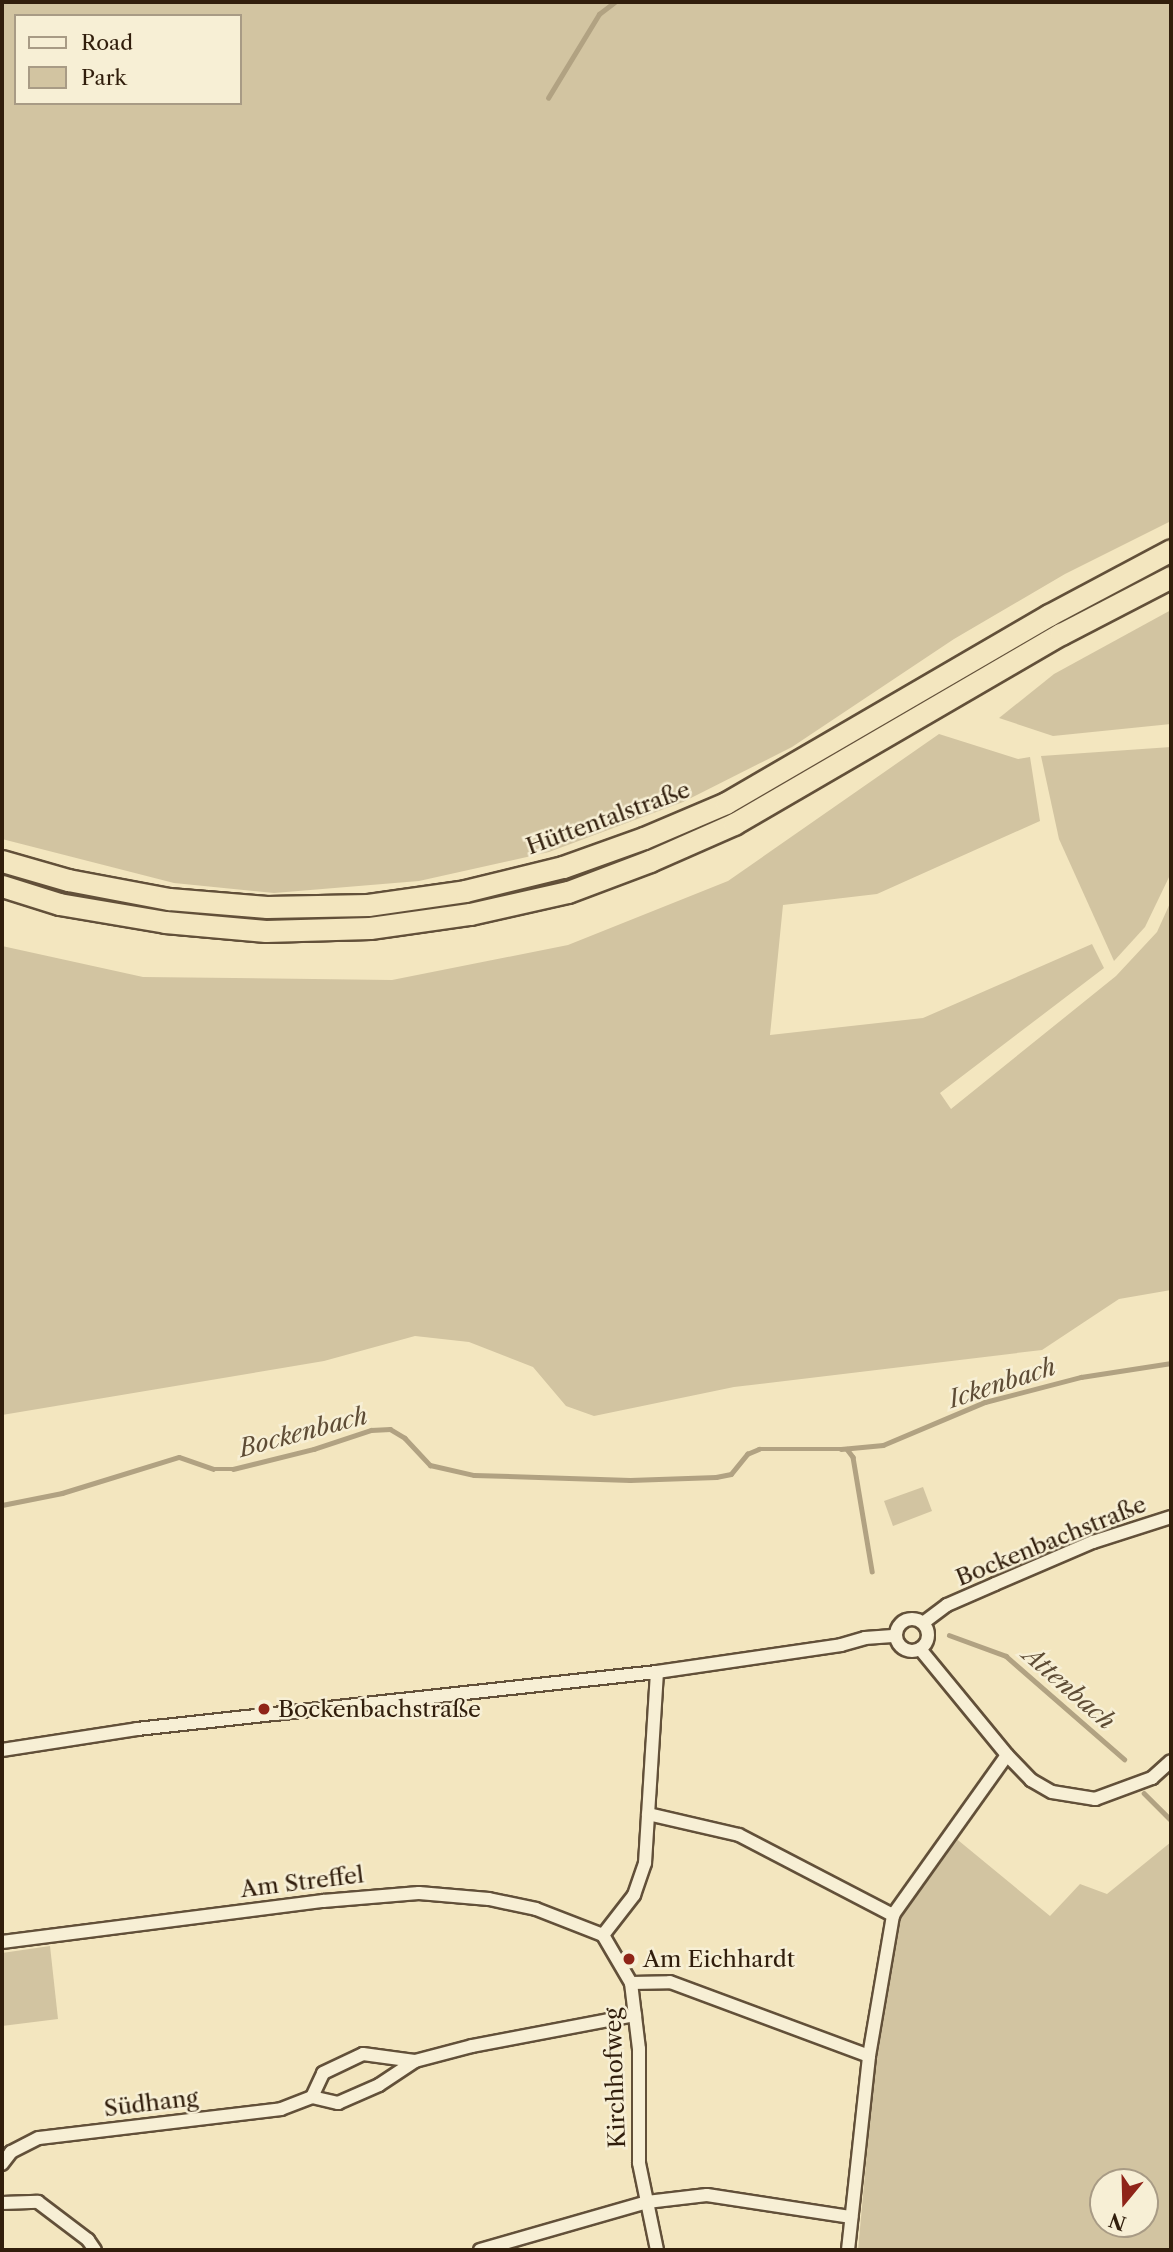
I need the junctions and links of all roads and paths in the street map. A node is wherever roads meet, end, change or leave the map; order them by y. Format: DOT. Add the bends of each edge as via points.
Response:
graph roads {
  1 [pos="1171,550"];
  2 [pos="1171,577"];
  3 [pos="2,862"];
  4 [pos="2,886"];
  5 [pos="1171,1517"];
  6 [pos="923,1623"];
  7 [pos="896,1636"];
  8 [pos="920,1650"];
  9 [pos="657,1672"];
  10 [pos="2,1750"];
  11 [pos="1007,1755"];
  12 [pos="1171,1761"];
  13 [pos="648,1814"];
  14 [pos="893,1914"];
  15 [pos="603,1935"];
  16 [pos="2,1942"];
  17 [pos="631,1983"];
  18 [pos="635,2015"];
  19 [pos="869,2056"];
  20 [pos="415,2061"];
  21 [pos="312,2098"];
  22 [pos="2,2164"];
  23 [pos="647,2202"];
  24 [pos="2,2203"];
  25 [pos="851,2217"];
  26 [pos="95,2250"];
  27 [pos="480,2250"];
  28 [pos="657,2250"];
  29 [pos="848,2250"];
  1 -- 3 [label="highway, Hüttentalstraße" via="1049,615 726,803 563,867 465,891 368,905 267,907 169,900"];
  2 -- 4 [label="highway" via="1061,634 734,824 568,892 470,914 383,926 266,931 165,922 60,904"];
  5 -- 6 [label="street, Bockenbachstraße" via="1093,1542 947,1605"];
  6 -- 7 [label="street" via="903,1621"];
  6 -- 8 [label="street" via="928,1637"];
  7 -- 8 [label="street" via="904,1649"];
  7 -- 9 [label="street" via="865,1637 841,1645"];
  8 -- 11 [label="street"];
  9 -- 10 [label="street" via="137,1729"];
  9 -- 13 [label="street"];
  11 -- 12 [label="street" via="1031,1780 1052,1792 1095,1799 1152,1778"];
  11 -- 14 [label="street"];
  13 -- 14 [label="street" via="739,1835"];
  13 -- 15 [label="street" via="641,1880"];
  14 -- 19 [label="street"];
  15 -- 16 [label="street, Am Streffel" via="536,1909 489,1899 419,1893 351,1897"];
  15 -- 17 [label="street, Kirchhofweg"];
  17 -- 18 [label="street, Kirchhofweg"];
  17 -- 19 [label="street" via="670,1982"];
  18 -- 20 [label="street, Südhang"];
  18 -- 23 [label="street, Kirchhofweg" via="639,2164"];
  19 -- 25 [label="street"];
  20 -- 21 [label="street, Südhang" via="338,2104"];
  20 -- 21 [label="street, Südhang" via="363,2054 323,2073"];
  21 -- 22 [label="street, Südhang" via="281,2109 39,2137 11,2152"];
  23 -- 25 [label="street" via="707,2195"];
  23 -- 27 [label="street"];
  23 -- 28 [label="street, Kirchhofweg"];
  24 -- 26 [label="street" via="38,2202"];
  25 -- 29 [label="street"];
}
